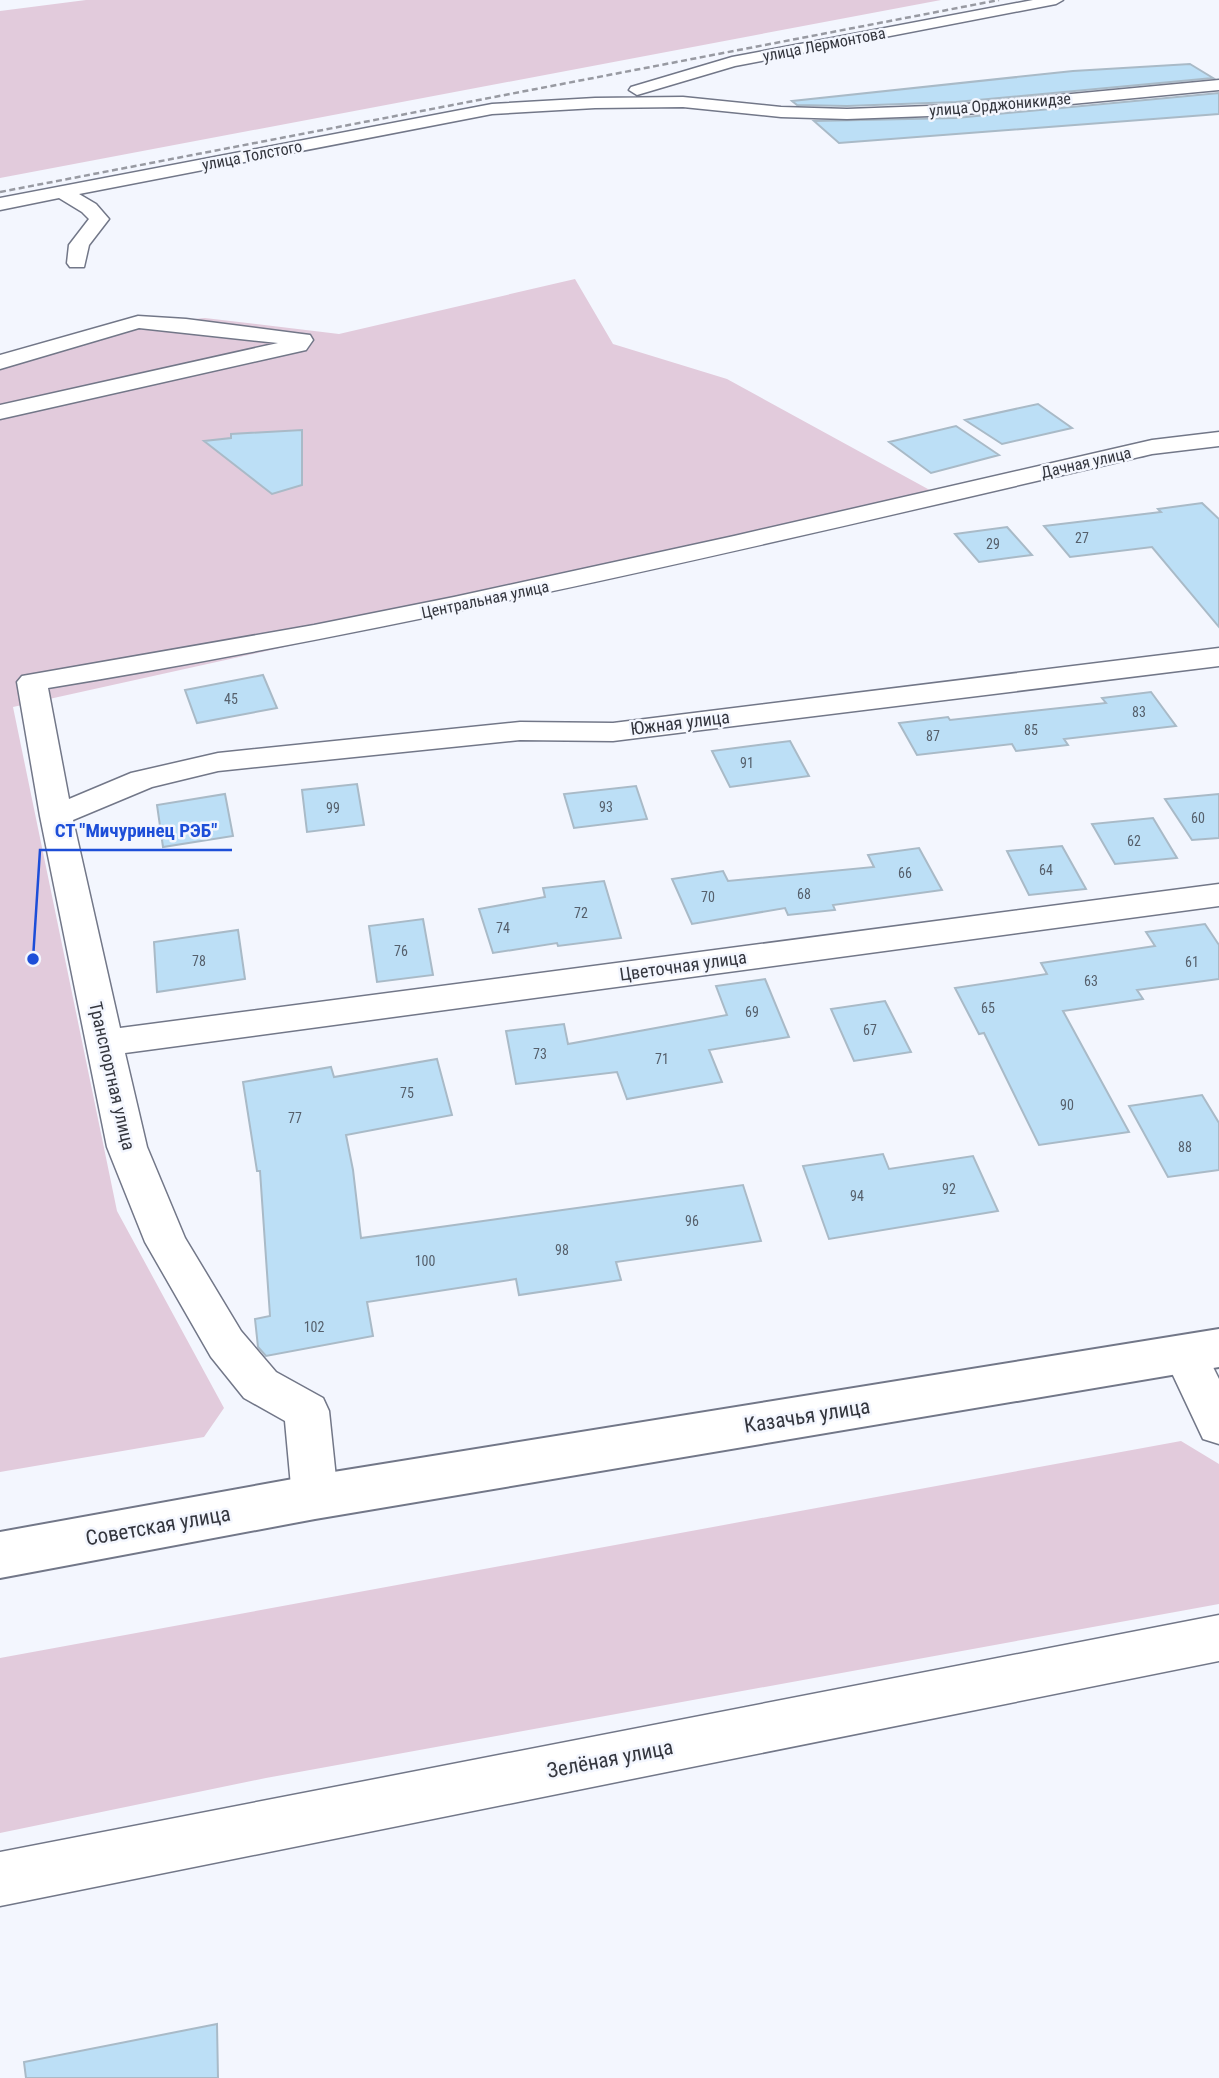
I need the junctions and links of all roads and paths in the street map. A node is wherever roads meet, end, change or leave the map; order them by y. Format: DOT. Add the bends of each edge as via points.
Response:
graph roads {
  1 [pos="1056,0"];
  2 [pos="1219,85"];
  3 [pos="595,103"];
  4 [pos="61,192"];
  5 [pos="0,204"];
  6 [pos="77,263"];
  7 [pos="0,362"];
  8 [pos="0,412"];
  9 [pos="1219,439"];
  10 [pos="944,495"];
  11 [pos="1219,657"];
  12 [pos="32,682"];
  13 [pos="56,816"];
  14 [pos="1219,895"];
  15 [pos="103,1043"];
  16 [pos="1202,1351"];
  17 [pos="1219,1425"];
  18 [pos="315,1497"];
  19 [pos="0,1555"];
  20 [pos="1219,1638"];
  21 [pos="0,1879"];
  1 -- 3 [label="street, улица Лермонтова" via="732,62"];
  2 -- 3 [label="street, улица Орджоникидзе" via="956,110 847,114 683,102"];
  3 -- 4 [label="street, улица Толстого" via="492,109"];
  4 -- 5 [label="street, улица Толстого"];
  4 -- 6 [label="street" via="99,219 79,245"];
  7 -- 8 [label="street" via="138,322 302,340 261,354"];
  9 -- 10 [label="street, Дачная улица" via="1152,447"];
  10 -- 12 [label="street, Центральная улица" via="520,593 180,659"];
  11 -- 13 [label="street, Южная улица" via="612,732 520,730 218,762 142,780"];
  12 -- 13 [label="street, Транспортная улица"];
  13 -- 15 [label="street, Транспортная улица"];
  14 -- 15 [label="street, Цветочная улица"];
  15 -- 18 [label="street, Транспортная улица" via="127,1147 166,1242 226,1344 260,1385 307,1411"];
  16 -- 17 [label="street"];
  16 -- 18 [label="main road, Казачья улица"];
  18 -- 19 [label="main road, Советская улица"];
  20 -- 21 [label="street, Зелёная улица"];
}
